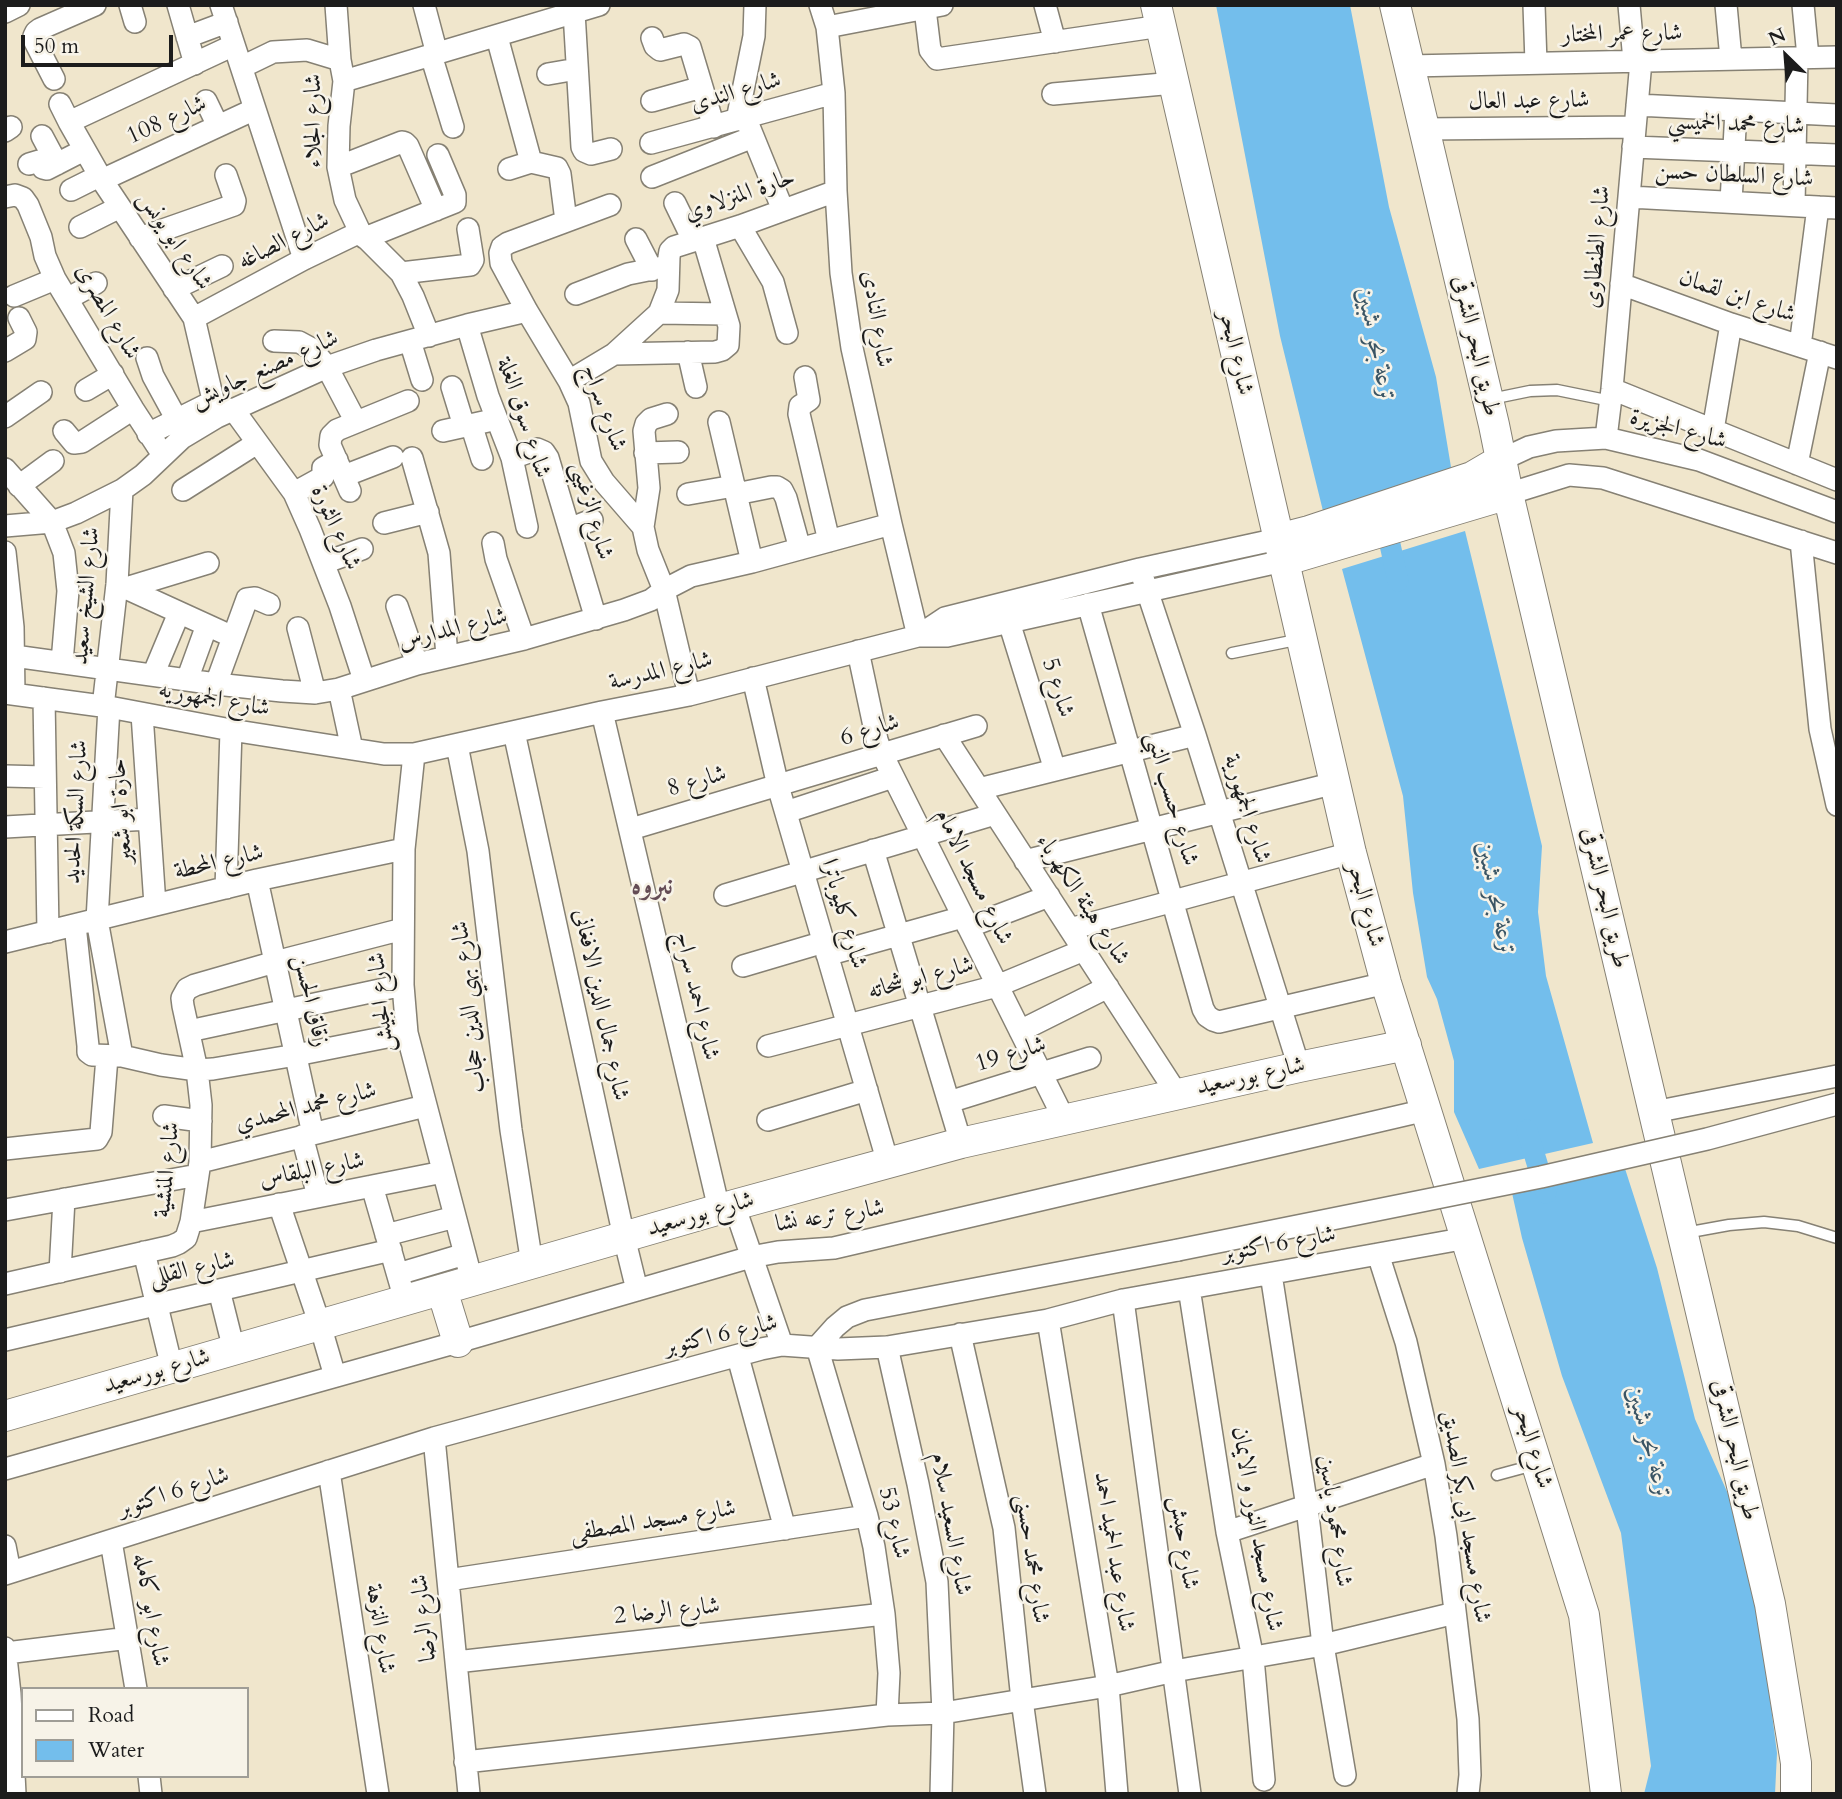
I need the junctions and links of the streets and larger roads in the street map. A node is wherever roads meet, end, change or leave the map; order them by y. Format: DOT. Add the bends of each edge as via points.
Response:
graph roads {
  1 [pos="19,5"];
  2 [pos="95,5"];
  3 [pos="178,5"];
  4 [pos="336,5"];
  5 [pos="424,5"];
  6 [pos="598,5"];
  7 [pos="755,5"];
  8 [pos="820,5"];
  9 [pos="1045,5"];
  10 [pos="1395,5"];
  11 [pos="1534,5"];
  12 [pos="1629,5"];
  13 [pos="1726,5"];
  14 [pos="1803,5"];
  15 [pos="934,7"];
  16 [pos="5,12"];
  17 [pos="574,12"];
  18 [pos="224,13"];
  19 [pos="530,15"];
  20 [pos="1159,15"];
  21 [pos="827,27"];
  22 [pos="187,37"];
  23 [pos="497,37"];
  24 [pos="652,38"];
  25 [pos="1055,42"];
  26 [pos="234,45"];
  27 [pos="434,54"];
  28 [pos="1837,57"];
  29 [pos="1803,58"];
  30 [pos="1731,59"];
  31 [pos="340,60"];
  32 [pos="1637,61"];
  33 [pos="1536,63"];
  34 [pos="195,64"];
  35 [pos="1409,66"];
  36 [pos="242,67"];
  37 [pos="577,69"];
  38 [pos="548,74"];
  39 [pos="54,79"];
  40 [pos="344,81"];
  41 [pos="1174,83"];
  42 [pos="702,88"];
  43 [pos="834,93"];
  44 [pos="1053,94"];
  45 [pos="206,101"];
  46 [pos="652,101"];
  47 [pos="1637,105"];
  48 [pos="255,109"];
  49 [pos="1736,110"];
  50 [pos="1796,113"];
  51 [pos="1837,115"];
  52 [pos="746,125"];
  53 [pos="218,126"];
  54 [pos="453,127"];
  55 [pos="714,127"];
  56 [pos="1424,129"];
  57 [pos="42,136"];
  58 [pos="1634,137"];
  59 [pos="652,144"];
  60 [pos="611,149"];
  61 [pos="84,150"];
  62 [pos="1734,151"];
  63 [pos="1795,153"];
  64 [pos="438,155"];
  65 [pos="1837,155"];
  66 [pos="531,162"];
  67 [pos="29,164"];
  68 [pos="57,164"];
  69 [pos="338,167"];
  70 [pos="509,169"];
  71 [pos="226,175"];
  72 [pos="652,177"];
  73 [pos="100,178"];
  74 [pos="71,190"];
  75 [pos="836,191"];
  76 [pos="10,196"];
  77 [pos="1629,197"];
  78 [pos="1731,202"];
  79 [pos="676,203"];
  80 [pos="610,205"];
  81 [pos="1794,205"];
  82 [pos="120,207"];
  83 [pos="1827,207"];
  84 [pos="436,210"];
  85 [pos="783,210"];
  86 [pos="566,221"];
  87 [pos="740,226"];
  88 [pos="80,227"];
  89 [pos="468,229"];
  90 [pos="363,235"];
  91 [pos="140,238"];
  92 [pos="636,239"];
  93 [pos="698,239"];
  94 [pos="304,259"];
  95 [pos="222,266"];
  96 [pos="660,268"];
  97 [pos="401,273"];
  98 [pos="55,278"];
  99 [pos="96,283"];
  100 [pos="1621,284"];
  101 [pos="174,289"];
  102 [pos="576,294"];
  103 [pos="15,296"];
  104 [pos="67,299"];
  105 [pos="527,311"];
  106 [pos="659,313"];
  107 [pos="724,314"];
  108 [pos="19,318"];
  109 [pos="194,318"];
  110 [pos="1731,324"];
  111 [pos="467,325"];
  112 [pos="788,333"];
  113 [pos="419,338"];
  114 [pos="274,341"];
  115 [pos="5,351"];
  116 [pos="688,352"];
  117 [pos="1819,352"];
  118 [pos="614,355"];
  119 [pos="148,358"];
  120 [pos="327,367"];
  121 [pos="113,374"];
  122 [pos="805,377"];
  123 [pos="422,380"];
  124 [pos="569,381"];
  125 [pos="452,387"];
  126 [pos="696,387"];
  127 [pos="86,390"];
  128 [pos="41,392"];
  129 [pos="1611,395"];
  130 [pos="408,401"];
  131 [pos="221,409"];
  132 [pos="133,410"];
  133 [pos="667,414"];
  134 [pos="5,417"];
  135 [pos="497,419"];
  136 [pos="177,420"];
  137 [pos="356,422"];
  138 [pos="719,422"];
  139 [pos="459,427"];
  140 [pos="1713,430"];
  141 [pos="64,431"];
  142 [pos="148,434"];
  143 [pos="1606,438"];
  144 [pos="257,443"];
  145 [pos="678,452"];
  146 [pos="645,453"];
  147 [pos="163,455"];
  148 [pos="512,458"];
  149 [pos="482,459"];
  150 [pos="1501,460"];
  151 [pos="53,461"];
  152 [pos="1797,464"];
  153 [pos="343,476"];
  154 [pos="12,477"];
  155 [pos="1837,480"];
  156 [pos="122,490"];
  157 [pos="735,490"];
  158 [pos="183,491"];
  159 [pos="1487,491"];
  160 [pos="294,493"];
  161 [pos="688,494"];
  162 [pos="428,512"];
  163 [pos="1837,512"];
  164 [pos="592,520"];
  165 [pos="52,522"];
  166 [pos="384,523"];
  167 [pos="891,524"];
  168 [pos="5,526"];
  169 [pos="527,527"];
  170 [pos="643,527"];
  171 [pos="569,529"];
  172 [pos="829,541"];
  173 [pos="1801,541"];
  174 [pos="493,543"];
  175 [pos="800,549"];
  176 [pos="362,550"];
  177 [pos="1280,550"];
  178 [pos="5,552"];
  179 [pos="1837,553"];
  180 [pos="752,562"];
  181 [pos="208,563"];
  182 [pos="324,563"];
  183 [pos="1140,569"];
  184 [pos="121,586"];
  185 [pos="664,590"];
  186 [pos="1147,592"];
  187 [pos="269,604"];
  188 [pos="1088,604"];
  189 [pos="397,606"];
  190 [pos="179,612"];
  191 [pos="596,619"];
  192 [pos="1009,622"];
  193 [pos="207,625"];
  194 [pos="9,627"];
  195 [pos="298,628"];
  196 [pos="918,636"];
  197 [pos="233,637"];
  198 [pos="524,639"];
  199 [pos="858,651"];
  200 [pos="14,656"];
  201 [pos="447,657"];
  202 [pos="62,662"];
  203 [pos="417,664"];
  204 [pos="108,668"];
  205 [pos="153,675"];
  206 [pos="753,678"];
  207 [pos="187,680"];
  208 [pos="364,680"];
  209 [pos="216,684"];
  210 [pos="339,689"];
  211 [pos="10,693"];
  212 [pos="315,693"];
  213 [pos="688,695"];
  214 [pos="44,698"];
  215 [pos="106,707"];
  216 [pos="603,712"];
  217 [pos="142,714"];
  218 [pos="976,726"];
  219 [pos="231,730"];
  220 [pos="514,732"];
  221 [pos="944,735"];
  222 [pos="1195,735"];
  223 [pos="457,744"];
  224 [pos="352,749"];
  225 [pos="1130,752"];
  226 [pos="414,754"];
  227 [pos="882,754"];
  228 [pos="1055,770"];
  229 [pos="5,776"];
  230 [pos="45,776"];
  231 [pos="893,777"];
  232 [pos="1335,783"];
  233 [pos="778,786"];
  234 [pos="979,789"];
  235 [pos="1837,805"];
  236 [pos="786,812"];
  237 [pos="1220,812"];
  238 [pos="995,814"];
  239 [pos="149,819"];
  240 [pos="102,822"];
  241 [pos="46,825"];
  242 [pos="5,827"];
  243 [pos="631,829"];
  244 [pos="1152,829"];
  245 [pos="923,836"];
  246 [pos="404,849"];
  247 [pos="873,850"];
  248 [pos="1350,853"];
  249 [pos="1026,861"];
  250 [pos="803,872"];
  251 [pos="257,880"];
  252 [pos="1242,883"];
  253 [pos="226,888"];
  254 [pos="725,895"];
  255 [pos="1048,896"];
  256 [pos="1172,902"];
  257 [pos="155,905"];
  258 [pos="97,920"];
  259 [pos="966,922"];
  260 [pos="75,925"];
  261 [pos="403,929"];
  262 [pos="1070,929"];
  263 [pos="48,932"];
  264 [pos="899,935"];
  265 [pos="6,939"];
  266 [pos="826,948"];
  267 [pos="1084,950"];
  268 [pos="275,962"];
  269 [pos="743,966"];
  270 [pos="1386,983"];
  271 [pos="403,985"];
  272 [pos="997,986"];
  273 [pos="1108,987"];
  274 [pos="920,1007"];
  275 [pos="1281,1008"];
  276 [pos="286,1010"];
  277 [pos="848,1026"];
  278 [pos="189,1031"];
  279 [pos="1020,1031"];
  280 [pos="407,1033"];
  281 [pos="1406,1045"];
  282 [pos="768,1046"];
  283 [pos="296,1055"];
  284 [pos="115,1056"];
  285 [pos="1090,1058"];
  286 [pos="1299,1066"];
  287 [pos="197,1070"];
  288 [pos="1041,1073"];
  289 [pos="1837,1076"];
  290 [pos="867,1090"];
  291 [pos="1177,1094"];
  292 [pos="948,1102"];
  293 [pos="1837,1104"];
  294 [pos="425,1106"];
  295 [pos="1426,1110"];
  296 [pos="1654,1112"];
  297 [pos="164,1116"];
  298 [pos="1064,1119"];
  299 [pos="768,1120"];
  300 [pos="201,1121"];
  301 [pos="308,1135"];
  302 [pos="961,1143"];
  303 [pos="5,1149"];
  304 [pos="888,1163"];
  305 [pos="199,1168"];
  306 [pos="443,1172"];
  307 [pos="372,1186"];
  308 [pos="318,1196"];
  309 [pos="64,1199"];
  310 [pos="279,1204"];
  311 [pos="727,1207"];
  312 [pos="5,1210"];
  313 [pos="455,1217"];
  314 [pos="191,1222"];
  315 [pos="624,1237"];
  316 [pos="1466,1238"];
  317 [pos="389,1242"];
  318 [pos="144,1252"];
  319 [pos="1378,1254"];
  320 [pos="751,1257"];
  321 [pos="532,1264"];
  322 [pos="468,1267"];
  323 [pos="301,1271"];
  324 [pos="60,1272"];
  325 [pos="1271,1274"];
  326 [pos="5,1284"];
  327 [pos="402,1287"];
  328 [pos="1189,1288"];
  329 [pos="219,1290"];
  330 [pos="442,1290"];
  331 [pos="637,1290"];
  332 [pos="1123,1300"];
  333 [pos="157,1305"];
  334 [pos="1048,1320"];
  335 [pos="320,1325"];
  336 [pos="960,1334"];
  337 [pos="5,1340"];
  338 [pos="458,1342"];
  339 [pos="782,1345"];
  340 [pos="817,1347"];
  341 [pos="887,1347"];
  342 [pos="234,1350"];
  343 [pos="738,1357"];
  344 [pos="172,1368"];
  345 [pos="335,1376"];
  346 [pos="5,1416"];
  347 [pos="433,1438"];
  348 [pos="1434,1464"];
  349 [pos="6,1465"];
  350 [pos="329,1471"];
  351 [pos="1307,1507"];
  352 [pos="867,1516"];
  353 [pos="785,1529"];
  354 [pos="1227,1532"];
  355 [pos="111,1541"];
  356 [pos="5,1546"];
  357 [pos="7,1573"];
  358 [pos="448,1580"];
  359 [pos="1455,1613"];
  360 [pos="884,1614"];
  361 [pos="129,1638"];
  362 [pos="1323,1645"];
  363 [pos="6,1650"];
  364 [pos="1253,1658"];
  365 [pos="456,1662"];
  366 [pos="1174,1671"];
  367 [pos="1108,1686"];
  368 [pos="136,1687"];
  369 [pos="1022,1700"];
  370 [pos="943,1713"];
  371 [pos="887,1715"];
  372 [pos="465,1762"];
  373 [pos="1345,1775"];
  374 [pos="1264,1780"];
  375 [pos="15,1794"];
  376 [pos="378,1794"];
  377 [pos="469,1794"];
  378 [pos="941,1794"];
  379 [pos="1035,1794"];
  380 [pos="1117,1794"];
  381 [pos="1190,1794"];
  382 [pos="1468,1794"];
  383 [pos="1606,1794"];
  384 [pos="1796,1794"];
  1 -- 16 [label="street"];
  2 -- 39 [label="street" via="36,32 35,41"];
  3 -- 22 [label="street"];
  4 -- 31 [label="street, شارع الجلاء"];
  5 -- 27 [label="street"];
  6 -- 17 [label="street"];
  7 -- 52 [label="street"];
  8 -- 21 [label="street, شارع النادى"];
  9 -- 25 [label="street"];
  10 -- 35 [label="street, طريق البحر الشرقى"];
  11 -- 33 [label="street"];
  12 -- 32 [label="street, شارع الطنطاوى"];
  13 -- 30 [label="street"];
  14 -- 29 [label="street"];
  15 -- 21 [label="street"];
  15 -- 25 [label="street" via="930,50 937,59"];
  17 -- 19 [label="street"];
  17 -- 37 [label="street"];
  18 -- 22 [label="street"];
  18 -- 26 [label="street"];
  19 -- 23 [label="street"];
  20 -- 25 [label="street"];
  20 -- 41 [label="street, شارع البحر"];
  21 -- 43 [label="street, شارع النادى"];
  22 -- 34 [label="street"];
  23 -- 27 [label="street"];
  23 -- 66 [label="street"];
  24 -- 42 [label="street" via="660,50 687,44"];
  26 -- 34 [label="street"];
  26 -- 36 [label="street"];
  27 -- 40 [label="street"];
  27 -- 54 [label="street"];
  28 -- 29 [label="street, شارع عمر المختار"];
  29 -- 30 [label="street, شارع عمر المختار"];
  29 -- 50 [label="street"];
  30 -- 32 [label="street, شارع عمر المختار"];
  31 -- 36 [label="street" via="307,50 273,52"];
  31 -- 40 [label="street, شارع الجلاء"];
  32 -- 33 [label="street, شارع عمر المختار"];
  32 -- 47 [label="street, شارع الطنطاوى"];
  33 -- 35 [label="street, شارع عمر المختار"];
  34 -- 61 [label="street, شارع ابو يونس" via="167,86 65,113"];
  35 -- 56 [label="street, طريق البحر الشرقى"];
  36 -- 48 [label="street"];
  37 -- 38 [label="street"];
  37 -- 60 [label="street" via="584,151 591,154"];
  40 -- 69 [label="street, شارع الجلاء"];
  41 -- 44 [label="street"];
  41 -- 177 [label="street, شارع البحر"];
  42 -- 46 [label="street"];
  42 -- 55 [label="street"];
  43 -- 52 [label="street, شارع الندى"];
  43 -- 75 [label="street, شارع النادى"];
  45 -- 53 [label="street"];
  47 -- 49 [label="street"];
  47 -- 58 [label="street, شارع الطنطاوى"];
  48 -- 53 [label="street, شارع 108"];
  48 -- 94 [label="street"];
  49 -- 50 [label="street"];
  49 -- 62 [label="street"];
  50 -- 51 [label="street"];
  50 -- 63 [label="street"];
  52 -- 55 [label="street, شارع الندى"];
  52 -- 72 [label="street"];
  52 -- 85 [label="street"];
  53 -- 73 [label="street, شارع 108"];
  55 -- 59 [label="street, شارع الندى"];
  56 -- 58 [label="street, شارع عبد العال"];
  56 -- 150 [label="street, طريق البحر الشرقى"];
  57 -- 68 [label="street"];
  58 -- 62 [label="street, شارع محمد الخميسي"];
  58 -- 77 [label="street, شارع الطنطاوى"];
  61 -- 68 [label="street"];
  61 -- 73 [label="street, شارع ابو يونس"];
  62 -- 63 [label="street, شارع محمد الخميسي"];
  62 -- 78 [label="street"];
  63 -- 65 [label="street, شارع محمد الخميسي"];
  63 -- 81 [label="street"];
  64 -- 84 [label="street" via="456,198"];
  66 -- 70 [label="street"];
  66 -- 86 [label="street" via="557,168"];
  67 -- 68 [label="street" via="39,161 45,169"];
  69 -- 84 [label="street" via="405,142"];
  69 -- 90 [label="street, شارع الجلاء" via="345,200"];
  71 -- 91 [label="street" via="234,205"];
  73 -- 74 [label="street, شارع 108"];
  73 -- 82 [label="street, شارع ابو يونس"];
  75 -- 85 [label="street, حارة المنزلاوي"];
  75 -- 167 [label="street, شارع النادى" via="852,348"];
  76 -- 98 [label="street, شارع المصرى" via="23,198 28,205"];
  77 -- 78 [label="street, شارع السلطان حسن"];
  77 -- 100 [label="street, شارع الطنطاوى"];
  78 -- 81 [label="street, شارع السلطان حسن"];
  79 -- 93 [label="street"];
  80 -- 86 [label="street, شارع سراج"];
  81 -- 83 [label="street, شارع السلطان حسن"];
  82 -- 88 [label="street"];
  82 -- 91 [label="street, شارع ابو يونس"];
  83 -- 117 [label="street"];
  84 -- 90 [label="street, شارع الصاغه"];
  85 -- 87 [label="street, حارة المنزلاوي"];
  86 -- 105 [label="street, شارع سراج" via="502,247 502,263"];
  87 -- 93 [label="street, حارة المنزلاوي"];
  87 -- 112 [label="street" via="773,282"];
  89 -- 97 [label="street" via="470,265"];
  90 -- 94 [label="street, شارع الصاغه"];
  90 -- 97 [label="street, شارع الجلاء"];
  91 -- 101 [label="street, شارع ابو يونس"];
  92 -- 96 [label="street"];
  93 -- 96 [label="street, حارة المنزلاوي" via="674,247"];
  93 -- 107 [label="street"];
  94 -- 109 [label="street, شارع الصاغه"];
  95 -- 101 [label="street"];
  96 -- 102 [label="street" via="628,274"];
  96 -- 106 [label="street" via="668,290"];
  97 -- 113 [label="street, شارع الجلاء" via="413,296"];
  98 -- 103 [label="street"];
  98 -- 104 [label="street, شارع المصرى"];
  99 -- 104 [label="street"];
  100 -- 110 [label="street, شارع ابن لقمان"];
  100 -- 129 [label="street, شارع الطنطاوى"];
  101 -- 109 [label="street, شارع ابو يونس"];
  104 -- 121 [label="street, شارع المصرى"];
  105 -- 111 [label="street, شارع مصنع جاويش"];
  105 -- 124 [label="street, شارع سراج"];
  106 -- 107 [label="street"];
  106 -- 118 [label="street"];
  107 -- 116 [label="street" via="728,345 715,352"];
  108 -- 115 [label="street" via="25,339"];
  109 -- 131 [label="street, شارع ابو يونس"];
  110 -- 117 [label="street, شارع ابن لقمان"];
  110 -- 140 [label="street"];
  111 -- 113 [label="street, شارع مصنع جاويش"];
  111 -- 135 [label="street, شارع سوق الغلة"];
  113 -- 120 [label="street, شارع مصنع جاويش"];
  113 -- 123 [label="street, شارع الجلاء"];
  114 -- 120 [label="street" via="307,345"];
  116 -- 118 [label="street"];
  116 -- 126 [label="street"];
  117 -- 152 [label="street"];
  118 -- 124 [label="street"];
  119 -- 136 [label="street"];
  120 -- 131 [label="street, شارع مصنع جاويش"];
  120 -- 137 [label="street"];
  121 -- 127 [label="street"];
  121 -- 132 [label="street, شارع المصرى"];
  122 -- 172 [label="street" via="809,400 798,409"];
  124 -- 170 [label="street, شارع سراج" via="579,403 592,461"];
  125 -- 139 [label="street"];
  128 -- 134 [label="street"];
  129 -- 140 [label="street, شارع الجزيرة"];
  129 -- 143 [label="street, شارع الطنطاوى"];
  130 -- 137 [label="street"];
  131 -- 136 [label="street"];
  131 -- 144 [label="street, شارع الثورة"];
  131 -- 147 [label="street, شارع مصنع جاويش"];
  132 -- 141 [label="street" via="82,442 74,443"];
  132 -- 142 [label="street, شارع المصرى"];
  133 -- 146 [label="street" via="646,424"];
  135 -- 139 [label="street"];
  135 -- 148 [label="street, شارع سوق الغلة"];
  136 -- 142 [label="street"];
  137 -- 153 [label="street" via="331,436 330,445"];
  138 -- 157 [label="street"];
  139 -- 149 [label="street"];
  140 -- 152 [label="street, شارع الجزيرة"];
  142 -- 147 [label="street, شارع المصرى"];
  143 -- 150 [label="street, شارع الجزيرة" via="1556,441"];
  143 -- 163 [label="street, شارع الجزيرة" via="1699,460"];
  144 -- 158 [label="street"];
  144 -- 160 [label="street, شارع الثورة"];
  145 -- 146 [label="street"];
  146 -- 170 [label="street" via="649,488"];
  147 -- 156 [label="street, شارع مصنع جاويش"];
  148 -- 169 [label="street, شارع سوق الغلة"];
  148 -- 171 [label="street, شارع الزغيبى" via="537,449 545,454"];
  150 -- 159 [label="street, طريق البحر الشرقى"];
  151 -- 154 [label="street"];
  152 -- 155 [label="street, شارع الجزيرة"];
  153 -- 160 [label="street" via="323,468 323,477"];
  153 -- 162 [label="street" via="403,458"];
  154 -- 165 [label="street"];
  156 -- 165 [label="street, شارع مصنع جاويش"];
  156 -- 184 [label="street, شارع الشيخ سعيد"];
  157 -- 161 [label="street"];
  157 -- 175 [label="street" via="771,486 782,490"];
  157 -- 180 [label="street"];
  159 -- 173 [label="street" via="1569,475 1603,478"];
  159 -- 177 [label="street"];
  159 -- 296 [label="street, طريق البحر الشرقى"];
  160 -- 182 [label="street, شارع الثورة"];
  162 -- 166 [label="street"];
  162 -- 201 [label="street" via="439,553"];
  164 -- 171 [label="street"];
  165 -- 168 [label="street, شارع مصنع جاويش"];
  165 -- 202 [label="street" via="64,553 68,591"];
  167 -- 172 [label="street, شارع المدارس"];
  167 -- 196 [label="street, شارع النادى"];
  170 -- 185 [label="street, شارع سراج"];
  171 -- 191 [label="street, شارع الزغيبى"];
  172 -- 175 [label="street, شارع المدارس"];
  173 -- 179 [label="street"];
  173 -- 235 [label="street" via="1820,729"];
  174 -- 198 [label="street"];
  175 -- 180 [label="street, شارع المدارس"];
  176 -- 182 [label="street"];
  177 -- 183 [label="street, شارع المدرسة"];
  177 -- 186 [label="street, شارع المدرسة"];
  177 -- 232 [label="street, شارع البحر"];
  178 -- 194 [label="street"];
  180 -- 185 [label="street, شارع المدارس" via="691,576"];
  181 -- 184 [label="street"];
  182 -- 208 [label="street, شارع الثورة"];
  183 -- 186 [label="street, شارع الجمهورية"];
  183 -- 196 [label="street, شارع المدرسة" via="945,618"];
  184 -- 190 [label="street"];
  184 -- 204 [label="street, شارع الشيخ سعيد"];
  185 -- 191 [label="street, شارع المدارس" via="651,600"];
  185 -- 213 [label="street, شارع سراج"];
  186 -- 188 [label="street, شارع المدرسة"];
  186 -- 222 [label="street, شارع الجمهورية"];
  187 -- 197 [label="street" via="247,598"];
  188 -- 192 [label="street, شارع المدرسة"];
  188 -- 225 [label="street, شارع حسب النبى"];
  189 -- 203 [label="street"];
  190 -- 193 [label="street"];
  190 -- 205 [label="street"];
  191 -- 198 [label="street, شارع المدارس"];
  192 -- 196 [label="street, شارع المدرسة" via="947,636"];
  192 -- 228 [label="street, شارع 5"];
  193 -- 197 [label="street"];
  193 -- 207 [label="street"];
  194 -- 200 [label="street"];
  195 -- 212 [label="street"];
  196 -- 199 [label="street, شارع المدرسة"];
  197 -- 209 [label="street"];
  198 -- 201 [label="street, شارع المدارس"];
  199 -- 206 [label="street, شارع المدرسة"];
  199 -- 227 [label="street, شارع مسجد الامام"];
  200 -- 202 [label="street, شارع المدارس"];
  200 -- 211 [label="street"];
  201 -- 203 [label="street, شارع المدارس"];
  202 -- 204 [label="street, شارع المدارس"];
  203 -- 208 [label="street, شارع المدارس"];
  204 -- 205 [label="street, شارع المدارس"];
  204 -- 215 [label="street, شارع الشيخ سعيد"];
  205 -- 207 [label="street, شارع المدارس"];
  206 -- 213 [label="street, شارع المدرسة"];
  206 -- 233 [label="street, شارع كليوباترا"];
  207 -- 209 [label="street, شارع المدارس"];
  208 -- 210 [label="street, شارع المدارس"];
  209 -- 212 [label="street, شارع المدارس"];
  210 -- 212 [label="street, شارع المدارس"];
  210 -- 224 [label="street"];
  211 -- 214 [label="street, شارع الجمهوريه"];
  213 -- 216 [label="street, شارع المدرسة"];
  214 -- 215 [label="street, شارع الجمهوريه"];
  214 -- 230 [label="street"];
  215 -- 217 [label="street, شارع الجمهوريه"];
  215 -- 240 [label="street, شارع السكة الحديد"];
  216 -- 220 [label="street, شارع المدرسة"];
  216 -- 243 [label="street, شارع احمد سراج"];
  217 -- 219 [label="street, شارع الجمهوريه"];
  217 -- 239 [label="street, حارة ابو شعير"];
  218 -- 221 [label="street, شارع 6"];
  219 -- 224 [label="street, شارع الجمهوريه"];
  219 -- 253 [label="street"];
  220 -- 223 [label="street, شارع المدرسة"];
  220 -- 315 [label="street, شارع جمال الدين الافغانى"];
  221 -- 227 [label="street, شارع 6"];
  221 -- 234 [label="street, شارع هيئة الكهرباء"];
  222 -- 225 [label="street"];
  222 -- 237 [label="street, شارع الجمهورية"];
  223 -- 226 [label="street, شارع المدرسة"];
  223 -- 321 [label="street, شارع بهي الدين حجاب" via="478,851"];
  224 -- 226 [label="street, شارع الجمهوريه"];
  225 -- 228 [label="street"];
  225 -- 244 [label="street, شارع حسب النبى"];
  226 -- 246 [label="street, شارع الجيش"];
  227 -- 231 [label="street, شارع مسجد الامام"];
  227 -- 233 [label="street, شارع 6"];
  228 -- 234 [label="street"];
  229 -- 230 [label="street"];
  230 -- 241 [label="street"];
  231 -- 236 [label="street"];
  231 -- 245 [label="street, شارع مسجد الامام"];
  232 -- 237 [label="street"];
  232 -- 248 [label="street, شارع البحر"];
  233 -- 236 [label="street, شارع كليوباترا"];
  233 -- 243 [label="street, شارع 8"];
  234 -- 238 [label="street, شارع هيئة الكهرباء"];
  236 -- 250 [label="street, شارع كليوباترا"];
  237 -- 244 [label="street"];
  237 -- 252 [label="street, شارع الجمهورية"];
  238 -- 245 [label="street"];
  238 -- 249 [label="street, شارع هيئة الكهرباء"];
  239 -- 240 [label="street"];
  239 -- 257 [label="street, حارة ابو شعير"];
  240 -- 241 [label="street"];
  240 -- 258 [label="street, شارع السكة الحديد"];
  241 -- 242 [label="street"];
  241 -- 263 [label="street"];
  243 -- 311 [label="street, شارع احمد سراج"];
  244 -- 249 [label="street"];
  244 -- 256 [label="street, شارع حسب النبى"];
  245 -- 247 [label="street"];
  245 -- 259 [label="street, شارع مسجد الامام"];
  246 -- 251 [label="street, شارع المحطة"];
  246 -- 261 [label="street, شارع الجيش"];
  247 -- 250 [label="street"];
  247 -- 264 [label="street"];
  248 -- 252 [label="street"];
  248 -- 270 [label="street, شارع البحر"];
  249 -- 255 [label="street, شارع هيئة الكهرباء"];
  250 -- 254 [label="street"];
  250 -- 266 [label="street, شارع كليوباترا"];
  251 -- 253 [label="street, شارع المحطة"];
  251 -- 268 [label="street, زقاق الحسن"];
  252 -- 256 [label="street"];
  252 -- 275 [label="street, شارع الجمهورية"];
  253 -- 257 [label="street, شارع المحطة"];
  255 -- 259 [label="street"];
  255 -- 262 [label="street, شارع هيئة الكهرباء"];
  256 -- 262 [label="street"];
  256 -- 275 [label="street, شارع حسب النبى" via="1207,1016 1219,1022"];
  257 -- 258 [label="street, شارع المحطة"];
  258 -- 260 [label="street, شارع المحطة"];
  258 -- 284 [label="street, شارع السكة الحديد"];
  259 -- 264 [label="street"];
  259 -- 272 [label="street, شارع مسجد الامام"];
  260 -- 263 [label="street, شارع المحطة"];
  260 -- 284 [label="street" via="88,1052"];
  261 -- 268 [label="street"];
  261 -- 271 [label="street, شارع الجيش"];
  262 -- 267 [label="street, شارع هيئة الكهرباء"];
  263 -- 265 [label="street, شارع المحطة"];
  264 -- 266 [label="street"];
  264 -- 274 [label="street"];
  266 -- 269 [label="street"];
  266 -- 277 [label="street, شارع كليوباترا"];
  267 -- 272 [label="street, شارع ابو شحاته"];
  267 -- 273 [label="street, شارع هيئة الكهرباء"];
  268 -- 276 [label="street, زقاق الحسن"];
  268 -- 278 [label="street, شارع المنشية" via="187,989 182,998"];
  270 -- 275 [label="street"];
  270 -- 281 [label="street, شارع البحر"];
  271 -- 276 [label="street"];
  271 -- 280 [label="street, شارع الجيش"];
  272 -- 274 [label="street, شارع ابو شحاته"];
  272 -- 279 [label="street, شارع مسجد الامام"];
  273 -- 279 [label="street"];
  273 -- 291 [label="street, شارع هيئة الكهرباء"];
  274 -- 277 [label="street, شارع ابو شحاته"];
  274 -- 292 [label="street"];
  275 -- 286 [label="street, شارع الجمهورية"];
  276 -- 278 [label="street"];
  276 -- 283 [label="street, زقاق الحسن"];
  277 -- 282 [label="street, شارع ابو شحاته"];
  277 -- 290 [label="street, شارع كليوباترا"];
  278 -- 287 [label="street, شارع المنشية"];
  279 -- 288 [label="street, شارع مسجد الامام"];
  280 -- 283 [label="street"];
  280 -- 294 [label="street, شارع الجيش"];
  281 -- 286 [label="street, شارع بورسعيد"];
  281 -- 295 [label="street, شارع البحر"];
  283 -- 287 [label="street"];
  283 -- 301 [label="street, زقاق الحسن"];
  284 -- 287 [label="street"];
  284 -- 303 [label="street, شارع السكة الحديد" via="97,1139"];
  285 -- 288 [label="street, شارع 19"];
  286 -- 291 [label="street, شارع بورسعيد"];
  287 -- 300 [label="street, شارع المنشية"];
  288 -- 292 [label="street, شارع 19"];
  288 -- 298 [label="street, شارع مسجد الامام"];
  289 -- 296 [label="street"];
  290 -- 299 [label="street"];
  290 -- 304 [label="street, شارع كليوباترا"];
  291 -- 298 [label="street, شارع بورسعيد"];
  292 -- 302 [label="street"];
  293 -- 340 [label="street, bridge" via="1541,1177 865,1310 835,1327"];
  294 -- 301 [label="street, شارع محمد المحمدي"];
  294 -- 306 [label="street, شارع الجيش"];
  295 -- 316 [label="street, شارع البحر"];
  295 -- 320 [label="street, شارع ترعه نشا" via="834,1248"];
  296 -- 384 [label="street, طريق البحر الشرقى" via="1770,1604 1796,1763"];
  297 -- 300 [label="street"];
  298 -- 302 [label="street, شارع بورسعيد"];
  300 -- 305 [label="street, شارع المنشية"];
  301 -- 305 [label="street, شارع محمد المحمدي"];
  301 -- 308 [label="street, زقاق الحسن"];
  302 -- 304 [label="street, شارع بورسعيد"];
  304 -- 311 [label="street, شارع بورسعيد"];
  305 -- 309 [label="street, شارع محمد المحمدي"];
  305 -- 314 [label="street, شارع المنشية"];
  306 -- 307 [label="street, شارع البلقاس"];
  306 -- 313 [label="street, شارع الجيش"];
  307 -- 308 [label="street, شارع البلقاس"];
  307 -- 317 [label="street"];
  308 -- 310 [label="street, شارع البلقاس"];
  309 -- 312 [label="street, شارع محمد المحمدي"];
  309 -- 324 [label="street"];
  310 -- 314 [label="street, شارع البلقاس"];
  310 -- 323 [label="street"];
  311 -- 315 [label="street, شارع بورسعيد"];
  311 -- 320 [label="street, شارع احمد سراج"];
  313 -- 317 [label="street, شارع القللى"];
  313 -- 322 [label="street, شارع الجيش"];
  314 -- 318 [label="street, شارع المنشية" via="179,1243"];
  315 -- 321 [label="street, شارع بورسعيد"];
  315 -- 331 [label="street, شارع جمال الدين الافغانى"];
  316 -- 319 [label="street, شارع 6 اكتوبر"];
  316 -- 383 [label="street, شارع البحر" via="1584,1615"];
  317 -- 323 [label="street, شارع القللى"];
  317 -- 327 [label="street"];
  318 -- 324 [label="street, شارع المنشية"];
  318 -- 333 [label="street"];
  319 -- 325 [label="street, شارع 6 اكتوبر"];
  319 -- 348 [label="street, شارع مسجد ابى بكر الصديق" via="1406,1342"];
  320 -- 331 [label="street, شارع ترعه نشا"];
  320 -- 339 [label="street, شارع احمد سراج"];
  321 -- 322 [label="street, شارع بورسعيد"];
  322 -- 327 [label="street"];
  322 -- 330 [label="street, شارع بورسعيد"];
  323 -- 329 [label="street, شارع القللى"];
  323 -- 335 [label="street"];
  324 -- 326 [label="street, شارع المنشية"];
  325 -- 328 [label="street, شارع 6 اكتوبر"];
  325 -- 351 [label="street, شارع محمود ياسين"];
  327 -- 330 [label="street, شارع بورسعيد"];
  327 -- 335 [label="street, شارع بورسعيد"];
  328 -- 332 [label="street, شارع 6 اكتوبر"];
  328 -- 354 [label="street, شارع مسجد النور و الايمان"];
  329 -- 333 [label="street, شارع القللى"];
  329 -- 342 [label="street"];
  330 -- 338 [label="street"];
  331 -- 338 [label="street, شارع ترعه نشا"];
  332 -- 334 [label="street, شارع 6 اكتوبر"];
  332 -- 366 [label="street, شارع حبش"];
  333 -- 337 [label="street, شارع القللى"];
  333 -- 344 [label="street"];
  334 -- 336 [label="street, شارع 6 اكتوبر"];
  334 -- 367 [label="street, شارع عبد الحميد احمد"];
  335 -- 342 [label="street, شارع بورسعيد"];
  335 -- 345 [label="street"];
  336 -- 341 [label="street, شارع 6 اكتوبر"];
  336 -- 369 [label="street, شارع محمد حسنى" via="1003,1528"];
  338 -- 345 [label="street, شارع ترعه نشا"];
  339 -- 340 [label="street, شارع 6 اكتوبر"];
  339 -- 343 [label="street, شارع 6 اكتوبر"];
  340 -- 341 [label="street, شارع 6 اكتوبر"];
  340 -- 352 [label="street, شارع 53"];
  341 -- 370 [label="street, شارع السعيد سلام" via="937,1582"];
  342 -- 344 [label="street, شارع بورسعيد"];
  343 -- 347 [label="street, شارع 6 اكتوبر"];
  343 -- 353 [label="street"];
  344 -- 346 [label="street, شارع بورسعيد"];
  345 -- 349 [label="street, شارع ترعه نشا"];
  347 -- 350 [label="street, شارع 6 اكتوبر"];
  347 -- 358 [label="street, شارع الرضا"];
  348 -- 351 [label="street"];
  348 -- 359 [label="street, شارع مسجد ابى بكر الصديق"];
  350 -- 355 [label="street, شارع 6 اكتوبر"];
  350 -- 376 [label="street, شارع النزهة"];
  351 -- 354 [label="street"];
  351 -- 362 [label="street, شارع محمود ياسين"];
  352 -- 353 [label="street, شارع مسجد المصطفى"];
  352 -- 360 [label="street, شارع 53"];
  353 -- 358 [label="street, شارع مسجد المصطفى"];
  354 -- 364 [label="street, شارع مسجد النور و الايمان"];
  355 -- 357 [label="street, شارع 6 اكتوبر"];
  355 -- 361 [label="street, شارع ابو كامله"];
  356 -- 357 [label="street"];
  358 -- 365 [label="street, شارع الرضا"];
  359 -- 362 [label="street"];
  359 -- 382 [label="street, شارع مسجد ابى بكر الصديق" via="1468,1719"];
  360 -- 365 [label="street, شارع الرضا 2"];
  360 -- 371 [label="street, شارع 53"];
  361 -- 363 [label="street"];
  361 -- 368 [label="street, شارع ابو كامله"];
  362 -- 364 [label="street"];
  362 -- 373 [label="street, شارع محمود ياسين"];
  363 -- 375 [label="street"];
  364 -- 366 [label="street"];
  364 -- 374 [label="street, شارع مسجد النور و الايمان"];
  365 -- 372 [label="street, شارع الرضا"];
  366 -- 367 [label="street"];
  366 -- 381 [label="street, شارع حبش"];
  367 -- 369 [label="street"];
  367 -- 380 [label="street, شارع عبد الحميد احمد"];
  369 -- 370 [label="street"];
  369 -- 379 [label="street, شارع محمد حسنى"];
  370 -- 371 [label="street"];
  370 -- 378 [label="street, شارع السعيد سلام"];
  371 -- 372 [label="street"];
  372 -- 377 [label="street, شارع الرضا"];
}
